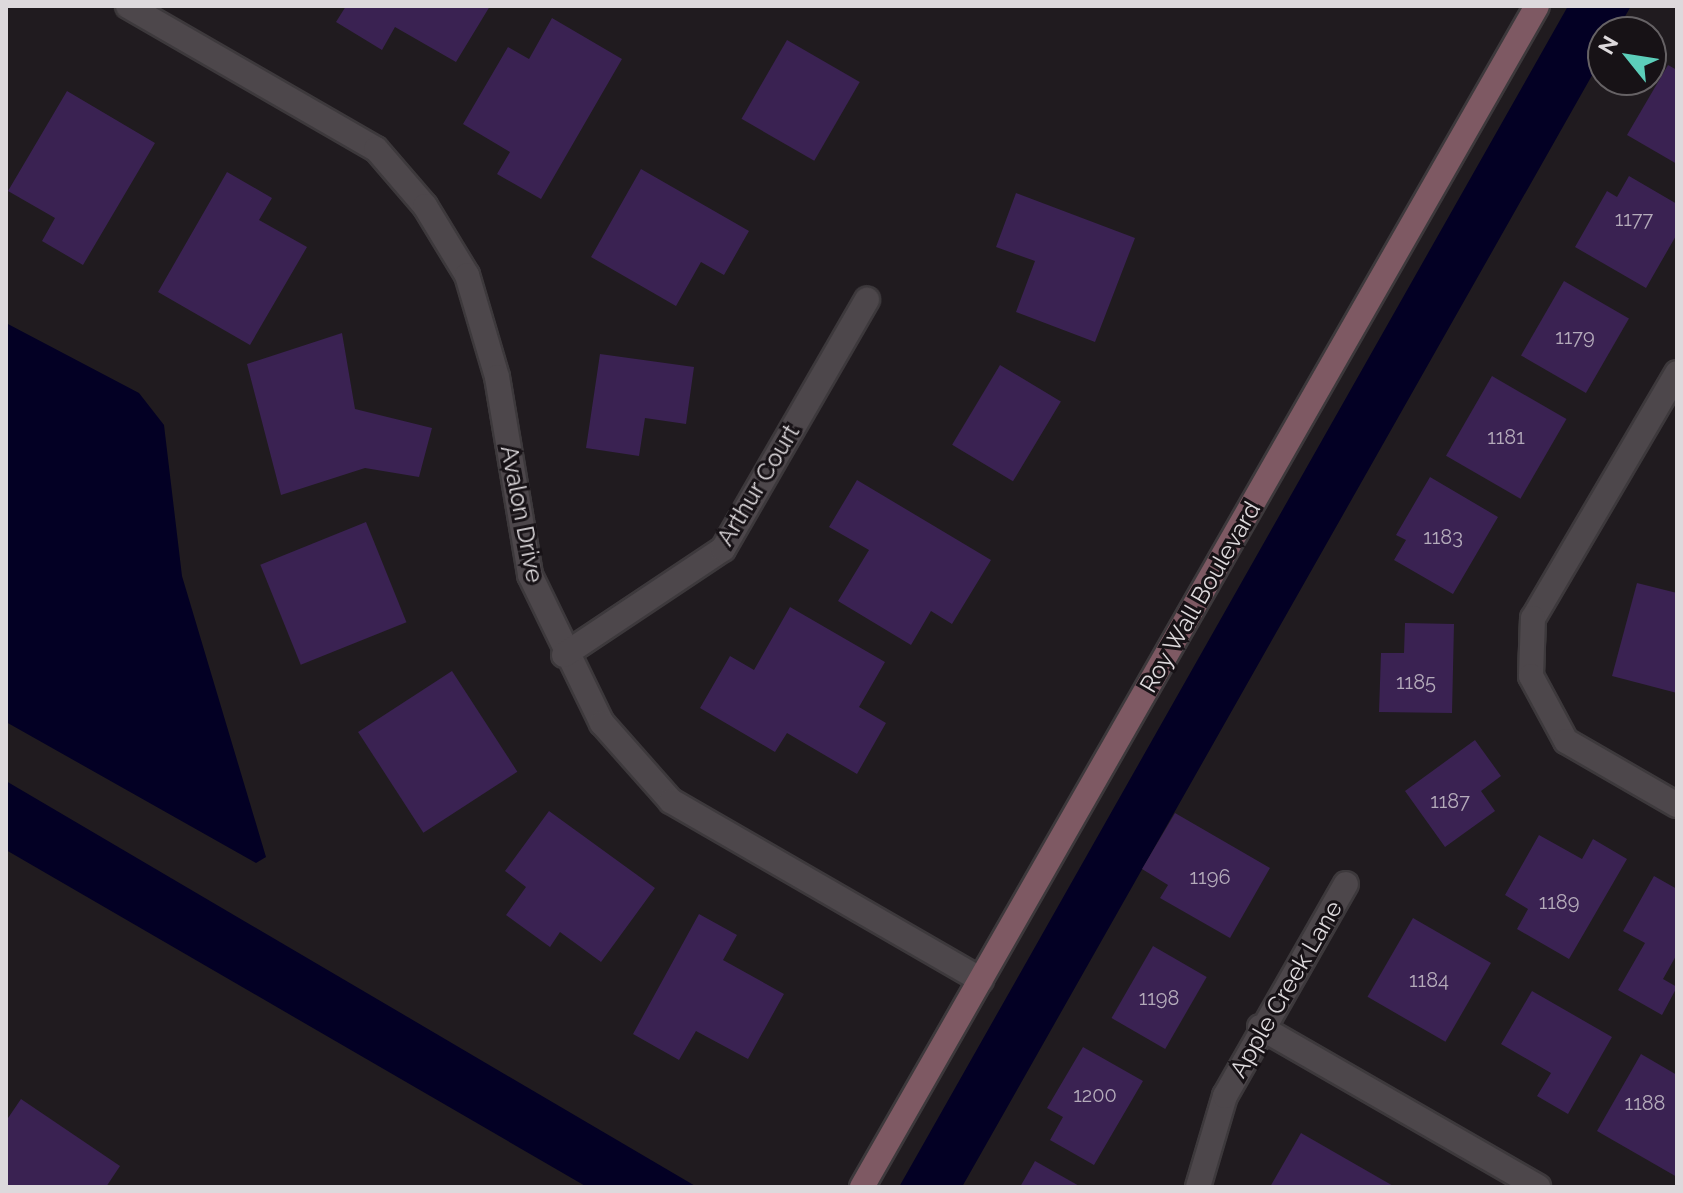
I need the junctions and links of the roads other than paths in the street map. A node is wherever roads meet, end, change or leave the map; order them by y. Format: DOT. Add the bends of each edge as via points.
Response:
graph roads {
  1 [pos="128,6"];
  2 [pos="1537,6"];
  3 [pos="867,300"];
  4 [pos="1677,373"];
  5 [pos="564,655"];
  6 [pos="1677,805"];
  7 [pos="1346,884"];
  8 [pos="981,980"];
  9 [pos="1260,1027"];
  10 [pos="862,1187"];
  11 [pos="1198,1187"];
  12 [pos="1538,1187"];
  1 -- 5 [label="street, Avalon Drive" via="376,149 425,206 467,275 497,377 530,575"];
  2 -- 8 [label="street, Roy Wall Boulevard"];
  3 -- 5 [label="street, Arthur Court" via="723,549"];
  4 -- 6 [label="street" via="1533,618 1531,676 1566,741"];
  5 -- 8 [label="street, Avalon Drive" via="602,723 671,801"];
  7 -- 9 [label="street, Apple Creek Lane"];
  8 -- 10 [label="street, Roy Wall Boulevard"];
  9 -- 11 [label="street, Apple Creek Lane" via="1225,1096"];
  9 -- 12 [label="street"];
}
